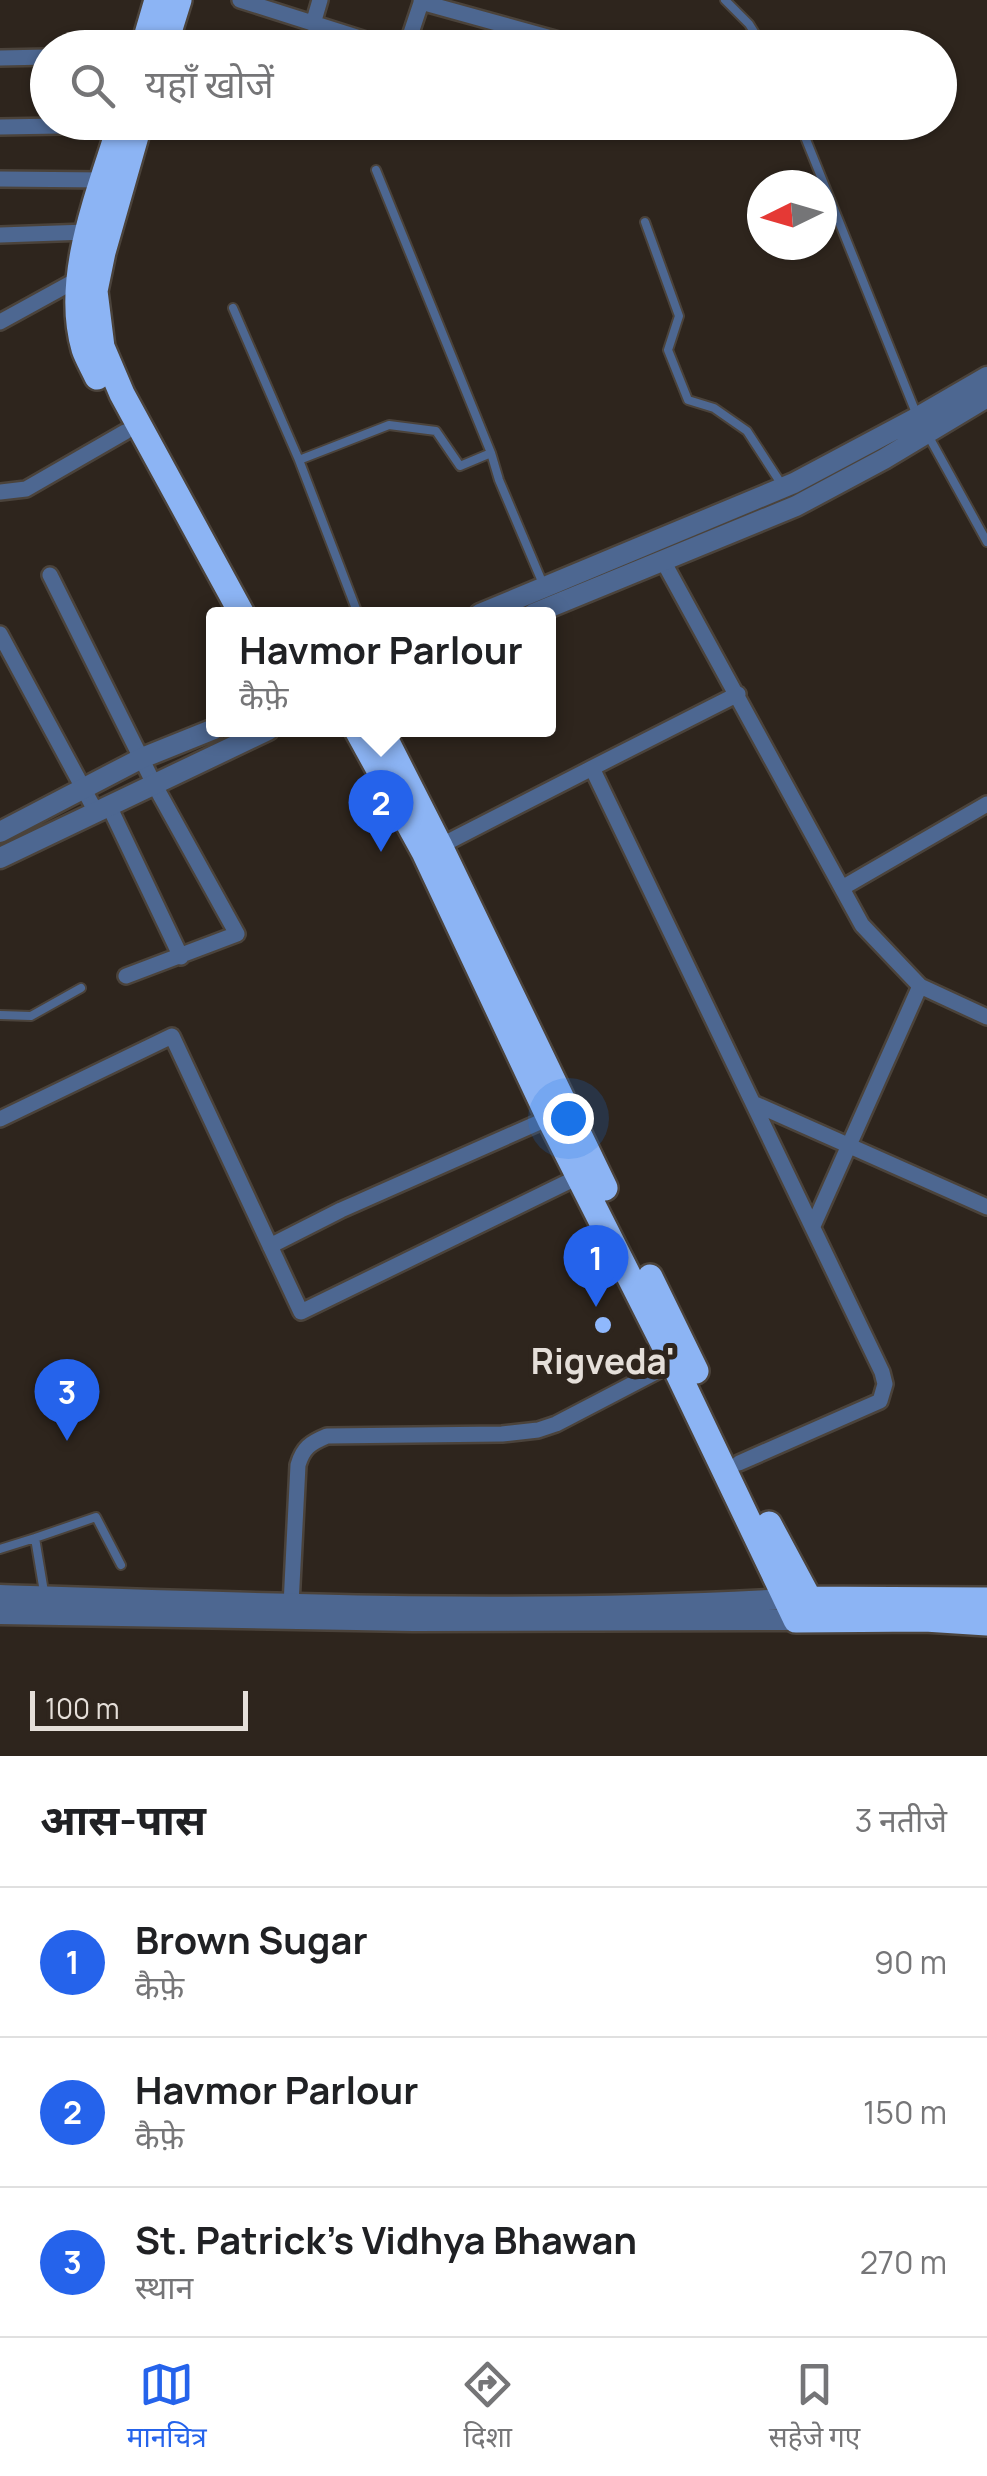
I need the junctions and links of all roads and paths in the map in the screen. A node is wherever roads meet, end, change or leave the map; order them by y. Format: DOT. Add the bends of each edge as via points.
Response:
graph roads {
  1 [pos="157,0"];
  2 [pos="179,0"];
  3 [pos="240,0"];
  4 [pos="320,0"];
  5 [pos="725,0"];
  6 [pos="422,1"];
  7 [pos="313,24"];
  8 [pos="148,30"];
  9 [pos="170,30"];
  10 [pos="333,30"];
  11 [pos="412,30"];
  12 [pos="521,30"];
  13 [pos="754,30"];
  14 [pos="30,57"];
  15 [pos="0,58"];
  16 [pos="30,126"];
  17 [pos="0,127"];
  18 [pos="120,140"];
  19 [pos="124,140"];
  20 [pos="806,140"];
  21 [pos="376,170"];
  22 [pos="0,179"];
  23 [pos="104,180"];
  24 [pos="645,222"];
  25 [pos="87,232"];
  26 [pos="0,235"];
  27 [pos="80,278"];
  28 [pos="233,308"];
  29 [pos="0,322"];
  30 [pos="987,377"];
  31 [pos="987,397"];
  32 [pos="922,425"];
  33 [pos="125,432"];
  34 [pos="492,453"];
  35 [pos="298,460"];
  36 [pos="784,488"];
  37 [pos="0,492"];
  38 [pos="796,506"];
  39 [pos="987,542"];
  40 [pos="662,559"];
  41 [pos="50,575"];
  42 [pos="543,603"];
  43 [pos="221,607"];
  44 [pos="238,607"];
  45 [pos="355,607"];
  46 [pos="0,634"];
  47 [pos="738,694"];
  48 [pos="206,732"];
  49 [pos="253,737"];
  50 [pos="361,737"];
  51 [pos="384,737"];
  52 [pos="142,758"];
  53 [pos="592,768"];
  54 [pos="154,784"];
  55 [pos="83,789"];
  56 [pos="987,804"];
  57 [pos="102,809"];
  58 [pos="0,832"];
  59 [pos="440,846"];
  60 [pos="0,858"];
  61 [pos="842,888"];
  62 [pos="182,957"];
  63 [pos="126,976"];
  64 [pos="920,986"];
  65 [pos="81,988"];
  66 [pos="0,1015"];
  67 [pos="987,1017"];
  68 [pos="753,1103"];
  69 [pos="0,1118"];
  70 [pos="549,1118"];
  71 [pos="849,1145"];
  72 [pos="588,1172"];
  73 [pos="987,1207"];
  74 [pos="813,1226"];
  75 [pos="270,1246"];
  76 [pos="674,1363"];
  77 [pos="739,1462"];
  78 [pos="35,1538"];
  79 [pos="0,1549"];
  80 [pos="120,1565"];
  81 [pos="0,1596"];
  82 [pos="44,1597"];
  83 [pos="987,1600"];
  84 [pos="291,1605"];
  85 [pos="803,1609"];
  86 [pos="0,1614"];
  87 [pos="987,1622"];
  1 -- 8 [label="highway"];
  2 -- 9 [label="highway"];
  3 -- 7 [label="street"];
  4 -- 7 [label="street"];
  5 -- 13 [label="lane"];
  6 -- 11 [label="street"];
  6 -- 12 [label="street"];
  7 -- 10 [label="street"];
  14 -- 15 [label="street"];
  16 -- 17 [label="street"];
  18 -- 23 [label="highway"];
  19 -- 44 [label="highway" via="96,291 102,347"];
  20 -- 32 [label="lane"];
  21 -- 34 [label="lane"];
  22 -- 23 [label="street"];
  23 -- 25 [label="highway"];
  24 -- 36 [label="lane" via="679,316 668,350 688,400 714,408 747,431"];
  25 -- 26 [label="street"];
  25 -- 27 [label="highway"];
  27 -- 29 [label="street"];
  27 -- 33 [label="highway" via="85,350"];
  28 -- 35 [label="lane"];
  30 -- 32 [label="street"];
  31 -- 32 [label="street"];
  32 -- 36 [label="street"];
  32 -- 38 [label="street" via="884,459"];
  32 -- 39 [label="lane"];
  33 -- 37 [label="street" via="26,489"];
  33 -- 43 [label="highway"];
  34 -- 35 [label="lane" via="460,466 436,431 389,426"];
  34 -- 42 [label="lane"];
  35 -- 45 [label="lane"];
  36 -- 38 [label="lane"];
  36 -- 42 [label="street"];
  38 -- 40 [label="street"];
  40 -- 42 [label="street"];
  40 -- 47 [label="street"];
  41 -- 52 [label="street"];
  46 -- 55 [label="street"];
  47 -- 53 [label="street"];
  47 -- 61 [label="street"];
  48 -- 52 [label="street"];
  49 -- 54 [label="street"];
  50 -- 70 [label="highway" via="424,852"];
  51 -- 59 [label="highway"];
  52 -- 54 [label="street"];
  52 -- 55 [label="street"];
  53 -- 59 [label="street"];
  53 -- 68 [label="street"];
  54 -- 57 [label="street"];
  54 -- 62 [label="street" via="237,934"];
  55 -- 57 [label="street"];
  55 -- 58 [label="street"];
  56 -- 61 [label="street"];
  57 -- 60 [label="street"];
  57 -- 62 [label="street"];
  59 -- 72 [label="highway"];
  61 -- 64 [label="street" via="862,925"];
  62 -- 63 [label="street"];
  64 -- 67 [label="street"];
  64 -- 71 [label="street"];
  65 -- 66 [label="lane" via="32,1016"];
  68 -- 71 [label="street"];
  68 -- 74 [label="street"];
  69 -- 75 [label="street" via="172,1036"];
  70 -- 72 [label="highway"];
  70 -- 75 [label="street"];
  71 -- 73 [label="street"];
  71 -- 74 [label="street"];
  72 -- 75 [label="street" via="300,1312"];
  72 -- 76 [label="highway"];
  72 -- 77 [label="highway" via="682,1341"];
  74 -- 77 [label="street" via="882,1372 883,1394 869,1407"];
  76 -- 84 [label="street" via="538,1430 327,1436 310,1443 298,1466"];
  76 -- 85 [label="highway"];
  77 -- 85 [label="highway"];
  78 -- 79 [label="lane"];
  78 -- 80 [label="lane" via="96,1516"];
  78 -- 82 [label="lane"];
  81 -- 82 [label="street"];
  82 -- 84 [label="street"];
  83 -- 85 [label="highway"];
  84 -- 85 [label="street"];
  85 -- 86 [label="street" via="413,1621"];
  85 -- 87 [label="highway"];
}
